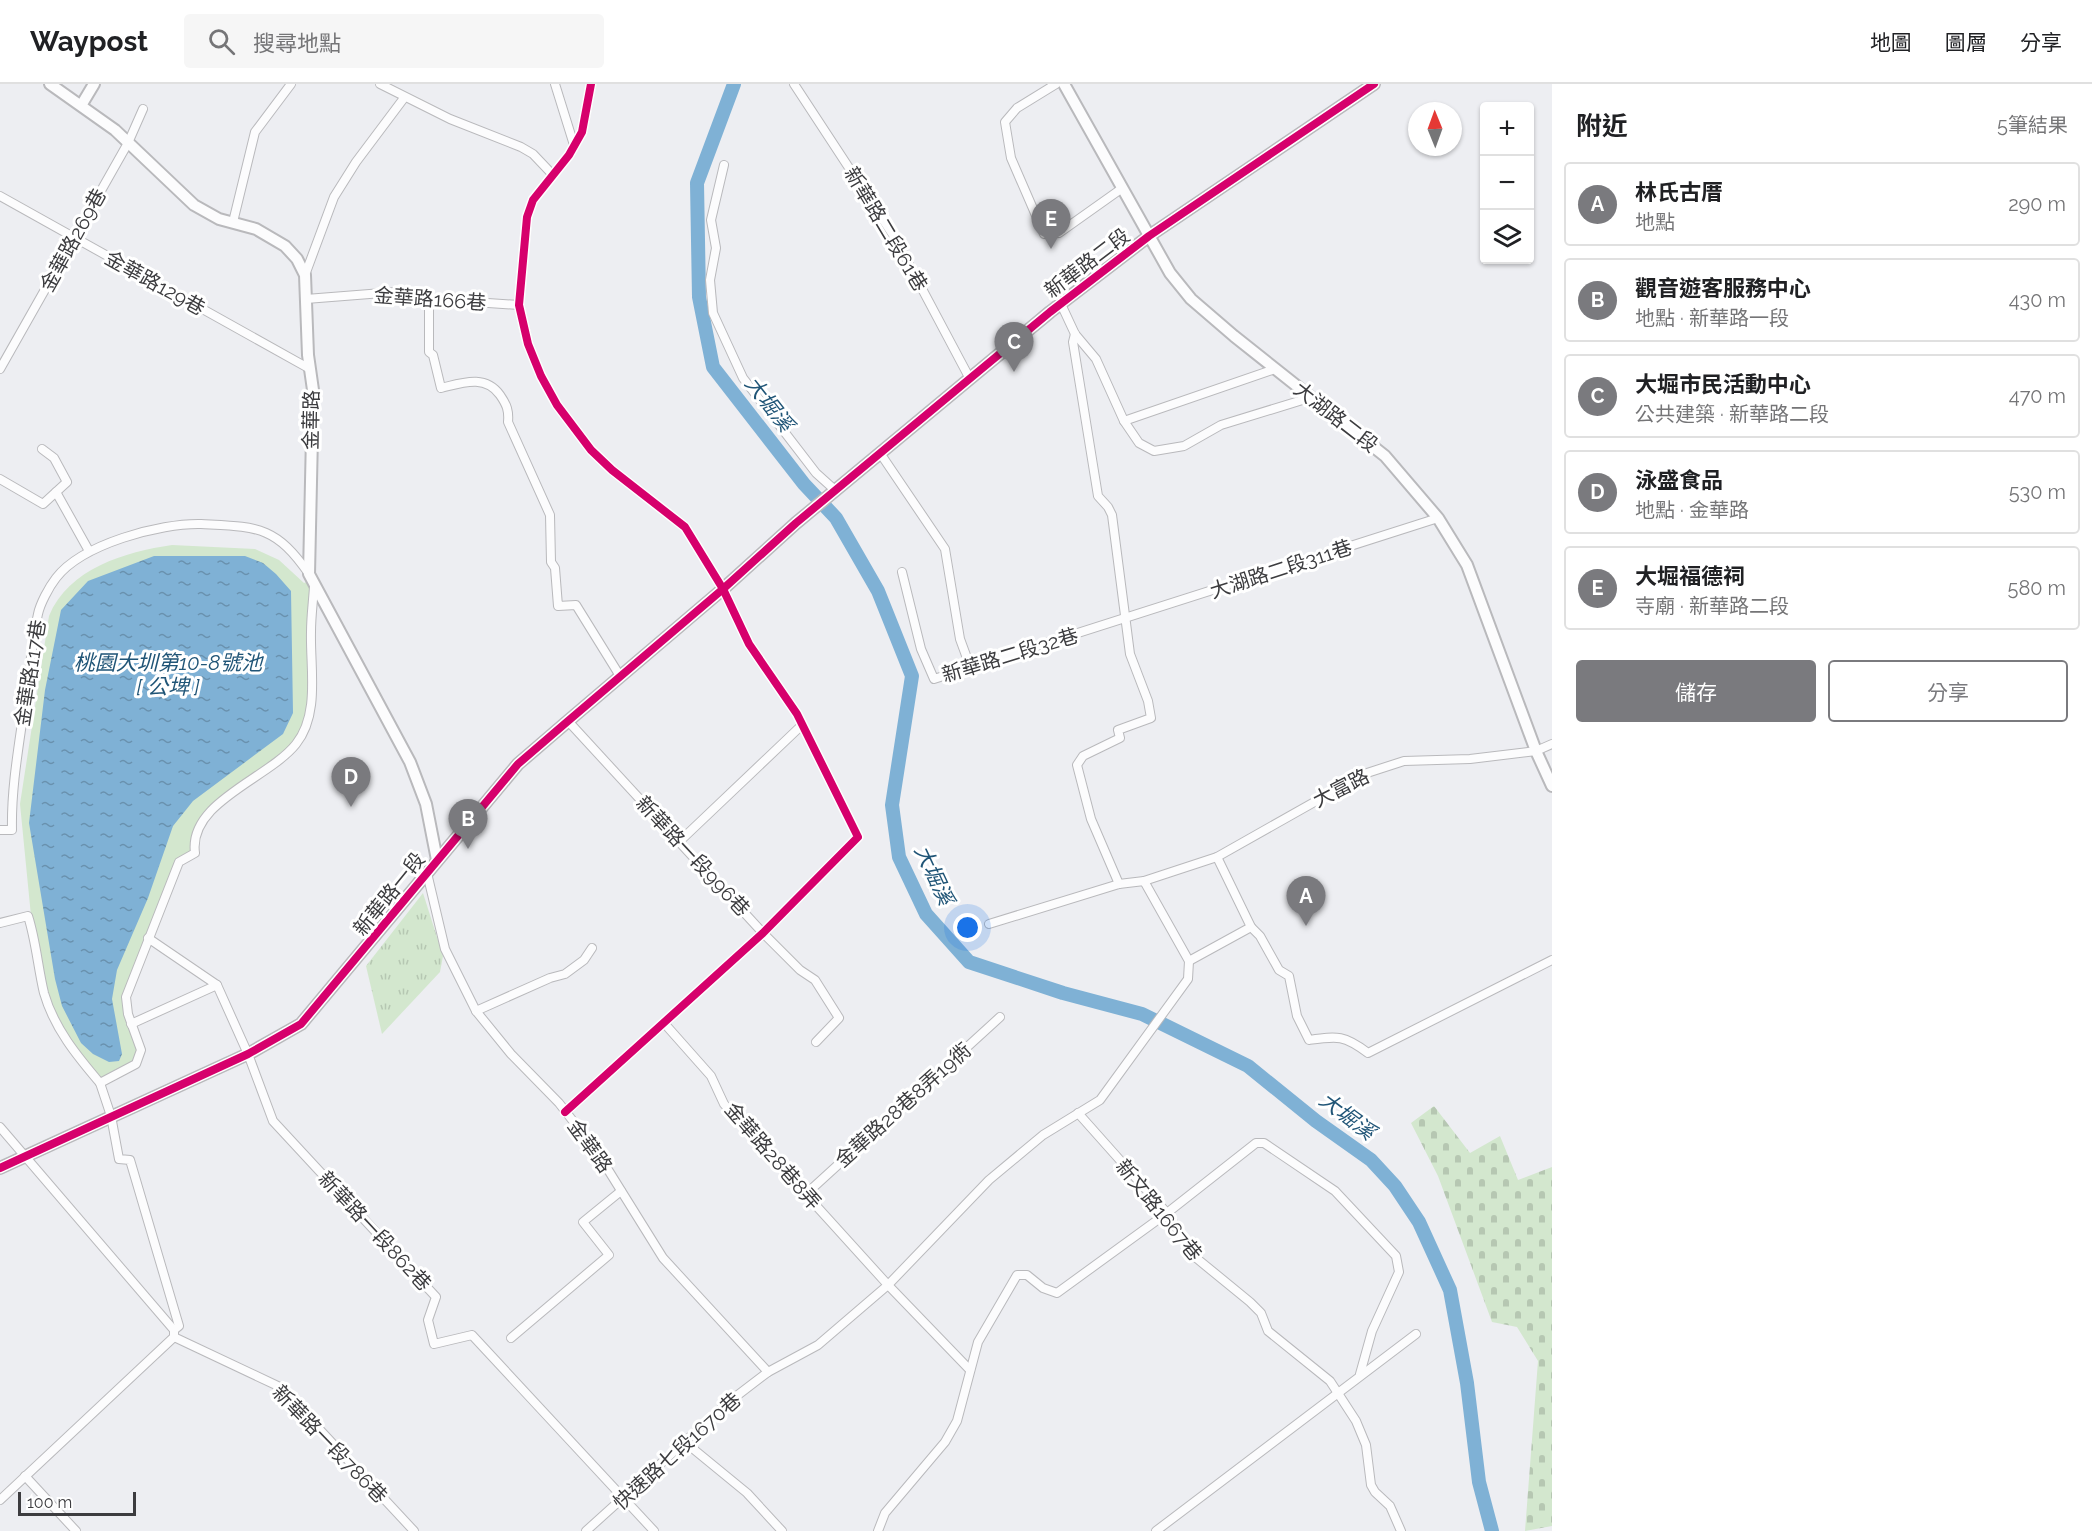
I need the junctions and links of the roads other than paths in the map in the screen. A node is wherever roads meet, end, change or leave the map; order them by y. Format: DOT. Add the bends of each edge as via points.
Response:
graph roads {
  1 [pos="50,84"];
  2 [pos="94,84"];
  3 [pos="291,84"];
  4 [pos="380,84"];
  5 [pos="555,84"];
  6 [pos="591,84"];
  7 [pos="794,84"];
  8 [pos="1056,84"];
  9 [pos="1064,84"];
  10 [pos="1374,84"];
  11 [pos="404,98"];
  12 [pos="82,104"];
  13 [pos="143,109"];
  14 [pos="128,143"];
  15 [pos="574,145"];
  16 [pos="724,165"];
  17 [pos="552,174"];
  18 [pos="1121,189"];
  19 [pos="0,196"];
  20 [pos="232,222"];
  21 [pos="1149,236"];
  22 [pos="75,238"];
  23 [pos="304,275"];
  24 [pos="306,299"];
  25 [pos="429,299"];
  26 [pos="1061,304"];
  27 [pos="519,305"];
  28 [pos="1075,334"];
  29 [pos="0,369"];
  30 [pos="310,369"];
  31 [pos="1275,369"];
  32 [pos="970,379"];
  33 [pos="1309,398"];
  34 [pos="1124,421"];
  35 [pos="42,449"];
  36 [pos="880,453"];
  37 [pos="0,479"];
  38 [pos="836,491"];
  39 [pos="56,492"];
  40 [pos="806,515"];
  41 [pos="1438,518"];
  42 [pos="89,551"];
  43 [pos="902,572"];
  44 [pos="309,574"];
  45 [pos="314,587"];
  46 [pos="723,589"];
  47 [pos="1124,620"];
  48 [pos="971,669"];
  49 [pos="620,676"];
  50 [pos="568,721"];
  51 [pos="802,725"];
  52 [pos="1552,744"];
  53 [pos="1536,751"];
  54 [pos="1552,786"];
  55 [pos="0,830"];
  56 [pos="680,841"];
  57 [pos="1217,857"];
  58 [pos="437,860"];
  59 [pos="427,873"];
  60 [pos="1144,881"];
  61 [pos="1119,884"];
  62 [pos="0,922"];
  63 [pos="989,924"];
  64 [pos="1251,927"];
  65 [pos="763,933"];
  66 [pos="148,938"];
  67 [pos="592,948"];
  68 [pos="1552,960"];
  69 [pos="1189,961"];
  70 [pos="217,985"];
  71 [pos="476,1011"];
  72 [pos="1000,1017"];
  73 [pos="664,1023"];
  74 [pos="131,1024"];
  75 [pos="816,1042"];
  76 [pos="248,1054"];
  77 [pos="100,1083"];
  78 [pos="565,1112"];
  79 [pos="1078,1113"];
  80 [pos="111,1116"];
  81 [pos="0,1127"];
  82 [pos="25,1157"];
  83 [pos="0,1168"];
  84 [pos="621,1191"];
  85 [pos="806,1194"];
  86 [pos="1167,1213"];
  87 [pos="888,1285"];
  88 [pos="174,1333"];
  89 [pos="1416,1334"];
  90 [pos="511,1338"];
  91 [pos="970,1370"];
  92 [pos="768,1372"];
  93 [pos="1360,1374"];
  94 [pos="1339,1394"];
  95 [pos="686,1443"];
  96 [pos="25,1476"];
  97 [pos="624,1499"];
  98 [pos="0,1500"];
  99 [pos="76,1531"];
  100 [pos="414,1531"];
  101 [pos="586,1531"];
  102 [pos="654,1531"];
  103 [pos="782,1531"];
  104 [pos="878,1531"];
  105 [pos="1155,1531"];
  106 [pos="1401,1531"];
  1 -- 12 [label="street, 金華路"];
  2 -- 12 [label="street"];
  3 -- 20 [label="street" via="255,132"];
  4 -- 11 [label="street"];
  5 -- 15 [label="street"];
  6 -- 15 [label="street" via="582,132"];
  7 -- 32 [label="street, 新華路二段61巷" via="895,238"];
  8 -- 18 [label="street" via="1017,108 1005,122 1011,158 1044,234 1059,233"];
  9 -- 18 [label="street, 大湖路二段"];
  10 -- 21 [label="street, 新華路二段"];
  11 -- 17 [label="street" via="521,147"];
  11 -- 23 [label="street" via="334,197"];
  12 -- 14 [label="street, 金華路"];
  13 -- 14 [label="street, 金華路269巷"];
  14 -- 20 [label="street, 金華路" via="194,205"];
  14 -- 22 [label="street, 金華路269巷"];
  15 -- 17 [label="street"];
  16 -- 38 [label="street" via="711,220 716,248 710,280 713,313 743,378 816,473"];
  17 -- 27 [label="street" via="533,200 527,217"];
  18 -- 21 [label="street, 大湖路二段"];
  19 -- 22 [label="street, 金華路129巷"];
  20 -- 23 [label="street, 金華路" via="256,229 285,246"];
  21 -- 26 [label="street, 新華路二段"];
  21 -- 31 [label="street, 大湖路二段" via="1170,273 1191,299"];
  22 -- 29 [label="street, 金華路269巷"];
  22 -- 30 [label="street, 金華路129巷"];
  23 -- 24 [label="street, 金華路"];
  24 -- 25 [label="street, 金華路166巷" via="395,292"];
  24 -- 30 [label="street, 金華路"];
  25 -- 27 [label="street, 金華路166巷"];
  25 -- 49 [label="street" via="429,352 437,364 441,388 462,382 485,383 498,391 550,515 551,562 555,568 558,606 576,605"];
  26 -- 28 [label="street"];
  26 -- 32 [label="street, 新華路二段"];
  27 -- 46 [label="street" via="528,344 557,405 591,450 685,527"];
  28 -- 34 [label="street" via="1096,359"];
  28 -- 47 [label="street" via="1072,342 1098,496 1112,515"];
  30 -- 44 [label="street, 金華路" via="313,390"];
  31 -- 33 [label="street, 大湖路二段"];
  31 -- 34 [label="street"];
  32 -- 36 [label="street, 新華路二段"];
  33 -- 34 [label="street" via="1221,425 1168,451 1154,451 1139,443"];
  33 -- 41 [label="street, 大湖路二段" via="1385,456"];
  35 -- 39 [label="street" via="54,458 66,482"];
  36 -- 38 [label="street, 新華路二段"];
  36 -- 48 [label="street" via="945,549 960,639"];
  37 -- 39 [label="street" via="43,504"];
  38 -- 40 [label="street, 新華路二段"];
  39 -- 42 [label="street"];
  40 -- 46 [label="street, 新華路一段"];
  41 -- 47 [label="street, 大湖路二段311巷"];
  41 -- 53 [label="street, 大湖路二段" via="1467,565"];
  42 -- 44 [label="street, 金華路117巷" via="137,533 181,524 245,526 272,534 293,551"];
  42 -- 55 [label="street, 金華路117巷" via="56,577 38,612 16,762 12,830"];
  43 -- 48 [label="street, 新華路二段32巷" via="921,649 934,679"];
  44 -- 45 [label="street, 金華路"];
  45 -- 58 [label="street, 金華路" via="410,762 426,804"];
  45 -- 66 [label="street" via="311,697 304,731 295,746 202,820 195,832 195,853 179,862"];
  46 -- 49 [label="street, 新華路一段"];
  46 -- 51 [label="street" via="750,644"];
  47 -- 48 [label="street, 新華路二段32巷"];
  47 -- 61 [label="street" via="1150,718 1118,730 1120,738 1083,756 1077,765 1091,819"];
  49 -- 50 [label="street, 新華路一段"];
  50 -- 56 [label="street, 新華路一段996巷"];
  50 -- 58 [label="street, 新華路一段" via="518,765"];
  51 -- 56 [label="street"];
  51 -- 65 [label="street" via="858,837"];
  52 -- 53 [label="street, 大富路"];
  53 -- 54 [label="street, 大湖路二段"];
  53 -- 57 [label="street, 大富路" via="1394,764 1327,793"];
  56 -- 65 [label="street, 新華路一段996巷"];
  57 -- 60 [label="street, 大富路"];
  57 -- 64 [label="street"];
  58 -- 59 [label="street, 新華路一段"];
  59 -- 71 [label="street, 金華路" via="445,949"];
  59 -- 76 [label="street, 新華路一段" via="301,1024"];
  60 -- 61 [label="street, 大富路"];
  60 -- 69 [label="street"];
  61 -- 63 [label="street, 大富路"];
  62 -- 77 [label="street" via="28,916 52,1015 63,1036"];
  64 -- 68 [label="street" via="1289,976 1297,1016 1309,1040 1337,1036 1350,1039 1368,1053"];
  64 -- 69 [label="street"];
  65 -- 73 [label="street"];
  65 -- 75 [label="street, 新華路一段996巷" via="815,980 839,1018"];
  66 -- 70 [label="street"];
  66 -- 74 [label="street" via="126,997"];
  67 -- 71 [label="street" via="584,960 565,974"];
  69 -- 79 [label="street, 快速路七段1670巷" via="1188,979 1140,1047 1100,1100"];
  70 -- 74 [label="street"];
  70 -- 76 [label="street"];
  71 -- 78 [label="street, 金華路"];
  72 -- 85 [label="street, 金華路28巷8弄19衖"];
  73 -- 78 [label="street"];
  73 -- 85 [label="street, 金華路28巷8弄" via="711,1076 724,1104"];
  74 -- 77 [label="street" via="141,1050 136,1064"];
  76 -- 80 [label="street, 新華路一段"];
  76 -- 97 [label="street, 新華路一段862巷" via="273,1121 436,1297 428,1320 434,1344 472,1335"];
  77 -- 80 [label="street"];
  78 -- 84 [label="street, 金華路"];
  79 -- 86 [label="street, 新文路1667巷"];
  79 -- 87 [label="street, 快速路七段1670巷" via="1043,1135 989,1180"];
  80 -- 82 [label="street, 新華路一段"];
  80 -- 88 [label="street" via="119,1159 130,1160 179,1326"];
  81 -- 82 [label="street, 新華路一段786巷"];
  82 -- 83 [label="street, 新華路一段"];
  82 -- 88 [label="street, 新華路一段786巷"];
  84 -- 90 [label="street" via="583,1222 609,1255"];
  84 -- 92 [label="street, 金華路" via="663,1258"];
  85 -- 87 [label="street, 金華路28巷8弄"];
  86 -- 91 [label="street" via="1057,1293 1027,1275 1017,1275 978,1342"];
  86 -- 93 [label="street" via="1256,1143 1264,1143 1335,1191 1396,1256 1399,1268 1372,1331"];
  86 -- 94 [label="street, 新文路1667巷" via="1195,1257 1250,1302 1261,1313 1268,1331 1330,1381"];
  87 -- 91 [label="street, 金華路28巷8弄"];
  87 -- 92 [label="street, 快速路七段1670巷" via="818,1345"];
  88 -- 96 [label="street"];
  88 -- 100 [label="street, 新華路一段786巷" via="280,1387"];
  89 -- 93 [label="street"];
  91 -- 104 [label="street" via="957,1421 945,1442 885,1513"];
  92 -- 95 [label="street, 快速路七段1670巷"];
  93 -- 94 [label="street"];
  94 -- 105 [label="street"];
  94 -- 106 [label="street, 新文路1667巷" via="1366,1445 1371,1485 1390,1506"];
  95 -- 97 [label="street, 快速路七段1670巷"];
  95 -- 103 [label="street" via="747,1493"];
  96 -- 98 [label="street"];
  96 -- 99 [label="street"];
  97 -- 101 [label="street, 快速路七段1670巷"];
  97 -- 102 [label="street"];
}
